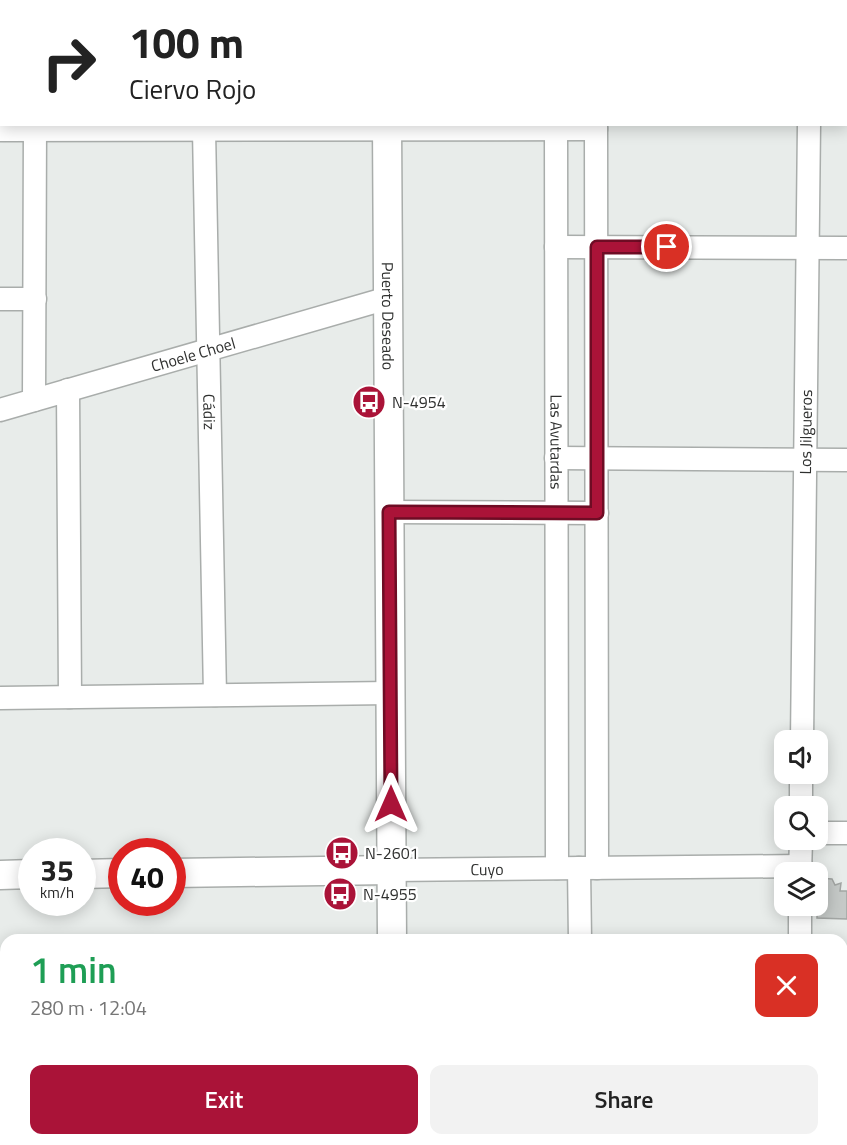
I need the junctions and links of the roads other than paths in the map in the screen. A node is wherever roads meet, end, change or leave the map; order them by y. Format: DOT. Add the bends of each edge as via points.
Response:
graph roads {
  1 [pos="809,126"];
  2 [pos="35,127"];
  3 [pos="387,127"];
  4 [pos="556,127"];
  5 [pos="596,127"];
  6 [pos="0,130"];
  7 [pos="204,130"];
  8 [pos="556,247"];
  9 [pos="597,247"];
  10 [pos="807,248"];
  11 [pos="847,248"];
  12 [pos="0,298"];
  13 [pos="388,298"];
  14 [pos="34,299"];
  15 [pos="208,350"];
  16 [pos="68,390"];
  17 [pos="34,400"];
  18 [pos="0,410"];
  19 [pos="556,458"];
  20 [pos="597,458"];
  21 [pos="805,460"];
  22 [pos="847,460"];
  23 [pos="389,512"];
  24 [pos="556,513"];
  25 [pos="597,513"];
  26 [pos="390,693"];
  27 [pos="215,695"];
  28 [pos="70,697"];
  29 [pos="0,698"];
  30 [pos="802,730"];
  31 [pos="828,833"];
  32 [pos="847,833"];
  33 [pos="578,868"];
  34 [pos="774,869"];
  35 [pos="391,870"];
  36 [pos="186,873"];
  37 [pos="18,874"];
  38 [pos="0,875"];
  39 [pos="800,916"];
  40 [pos="392,934"];
  41 [pos="580,934"];
  42 [pos="800,934"];
  1 -- 10 [label="street, Los Jilgueros"];
  2 -- 6 [label="street"];
  2 -- 7 [label="street"];
  2 -- 14 [label="street"];
  3 -- 4 [label="street"];
  3 -- 7 [label="street"];
  3 -- 13 [label="street, Puerto Deseado"];
  4 -- 5 [label="street"];
  4 -- 8 [label="street, Las Avutardas"];
  5 -- 9 [label="street, Las Avutardas"];
  7 -- 15 [label="street, Cádiz"];
  8 -- 9 [label="street"];
  8 -- 19 [label="street, Las Avutardas"];
  9 -- 10 [label="street"];
  9 -- 20 [label="street, Las Avutardas"];
  10 -- 11 [label="street"];
  10 -- 21 [label="street, Los Jilgueros"];
  12 -- 14 [label="street"];
  13 -- 15 [label="street, Choele Choel"];
  13 -- 23 [label="street, Puerto Deseado"];
  14 -- 17 [label="street"];
  15 -- 16 [label="street, Choele Choel"];
  15 -- 27 [label="street, Cádiz"];
  16 -- 17 [label="street, Choele Choel"];
  16 -- 28 [label="street"];
  17 -- 18 [label="street, Choele Choel"];
  19 -- 20 [label="street"];
  19 -- 24 [label="street, Las Avutardas"];
  20 -- 21 [label="street"];
  20 -- 25 [label="street, Las Avutardas"];
  21 -- 22 [label="street"];
  21 -- 30 [label="street, Los Jilgueros"];
  23 -- 24 [label="street"];
  23 -- 26 [label="street, Puerto Deseado"];
  24 -- 25 [label="street"];
  24 -- 33 [label="street, Las Avutardas"];
  25 -- 33 [label="street, Las Avutardas"];
  26 -- 27 [label="street"];
  26 -- 35 [label="street, Puerto Deseado"];
  27 -- 28 [label="street"];
  28 -- 29 [label="street"];
  31 -- 32 [label="street"];
  33 -- 34 [label="street, Cuyo"];
  33 -- 35 [label="street, Cuyo"];
  33 -- 41 [label="street, Las Avutardas"];
  35 -- 36 [label="street, Cuyo"];
  35 -- 40 [label="street, Puerto Deseado"];
  37 -- 38 [label="street"];
  39 -- 42 [label="street"];
}
